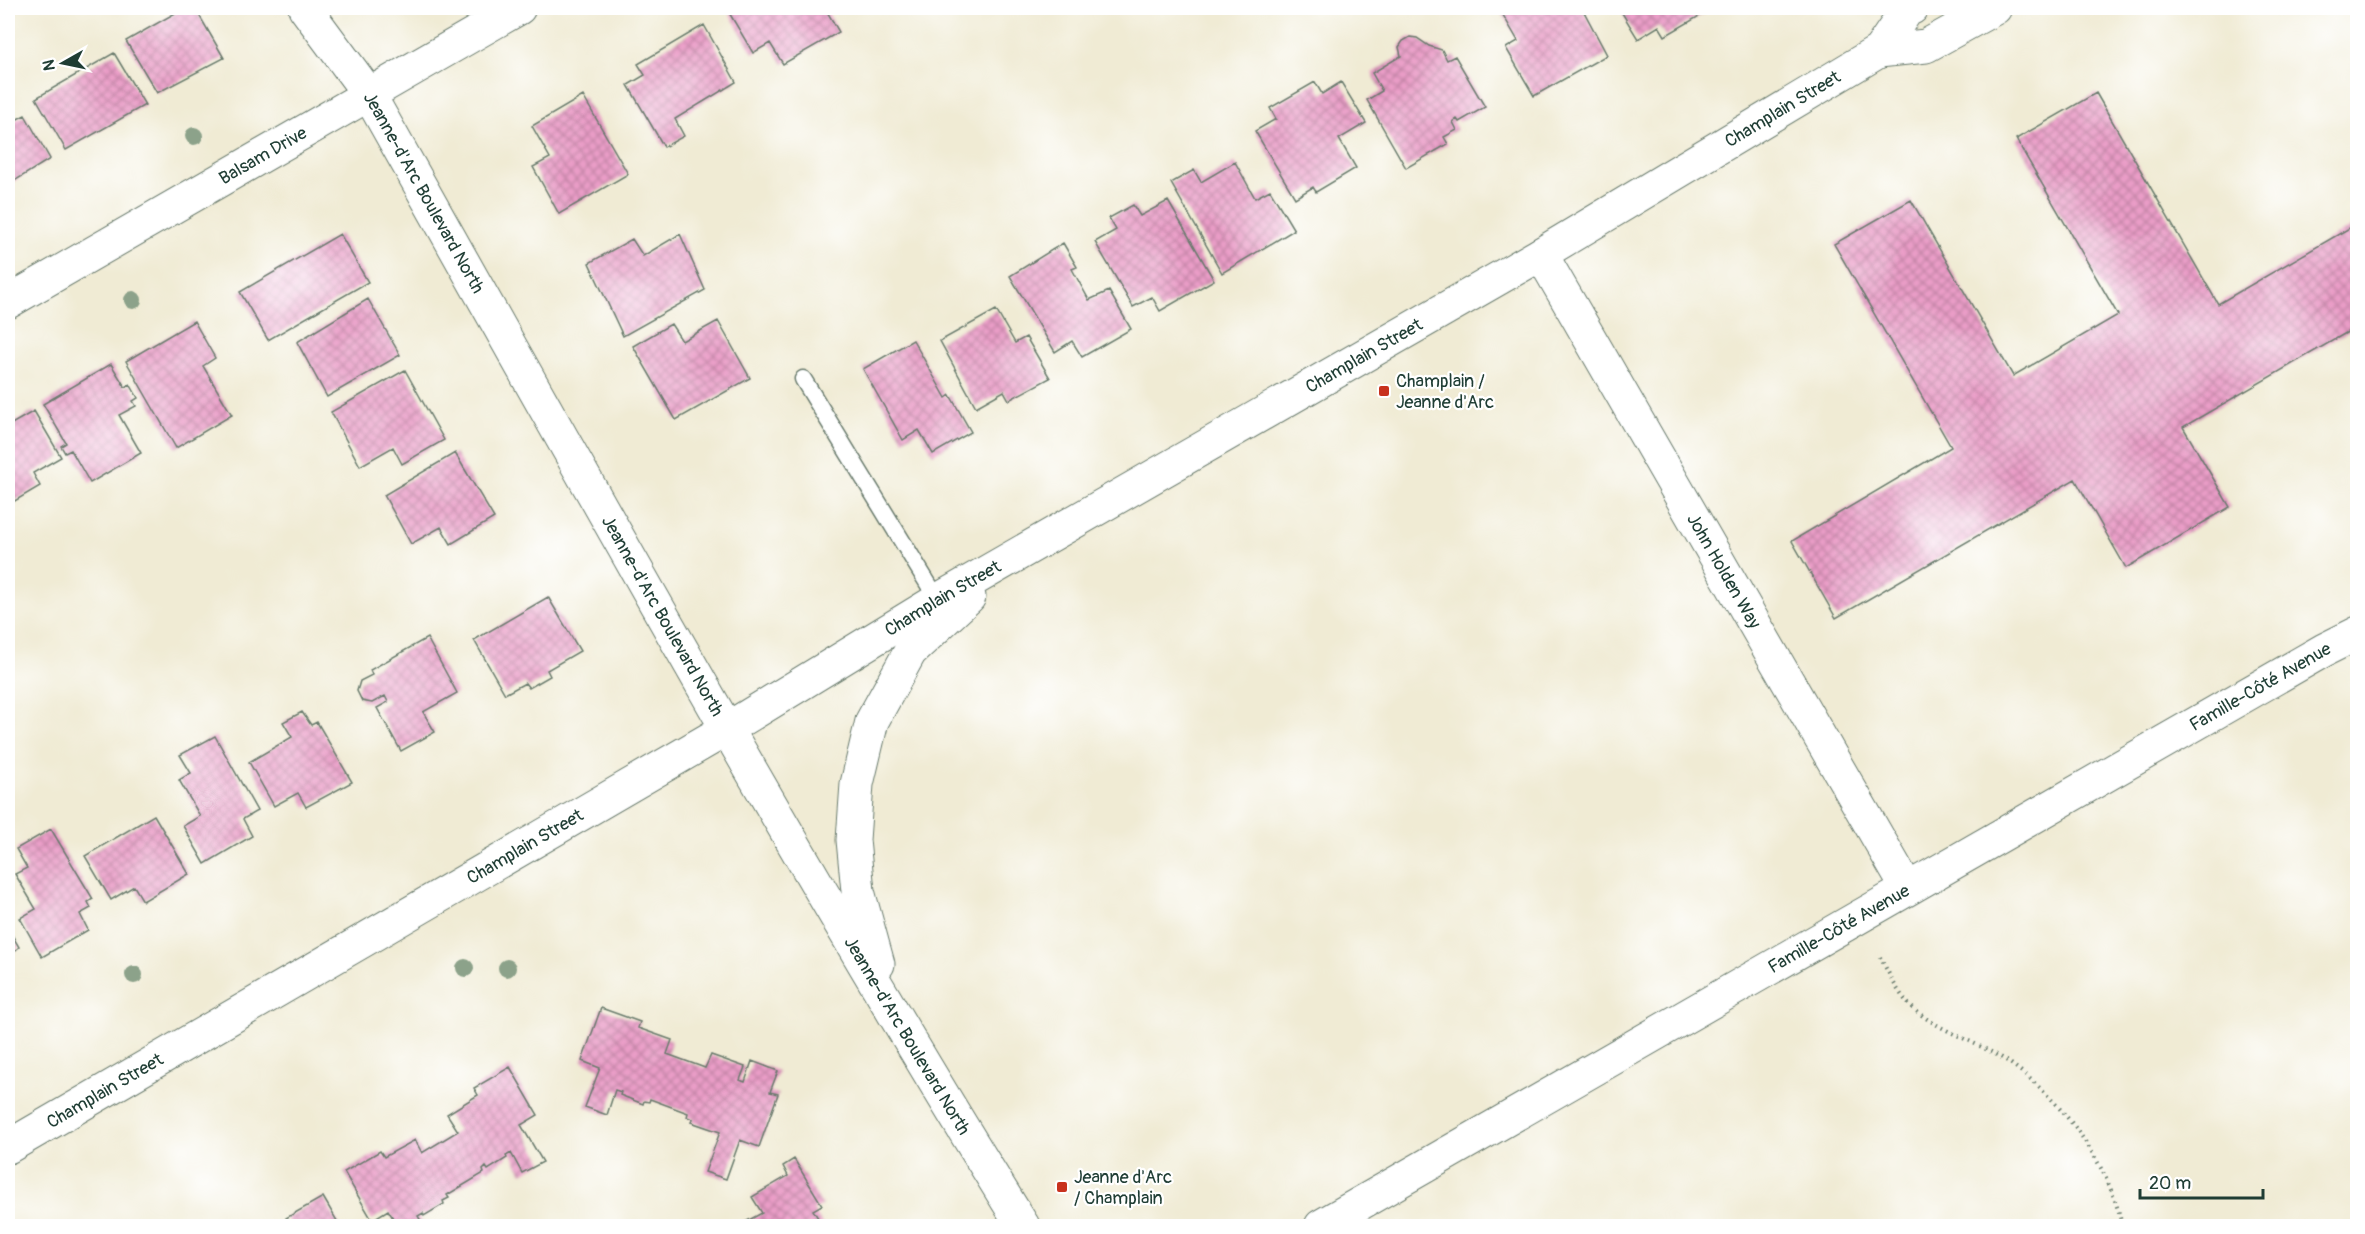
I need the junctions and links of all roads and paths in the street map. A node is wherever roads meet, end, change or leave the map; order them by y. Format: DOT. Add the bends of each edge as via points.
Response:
graph roads {
  1 [pos="305,8"];
  2 [pos="519,8"];
  3 [pos="1912,8"];
  4 [pos="1995,8"];
  5 [pos="1879,51"];
  6 [pos="368,93"];
  7 [pos="1541,254"];
  8 [pos="8,302"];
  9 [pos="803,379"];
  10 [pos="1009,560"];
  11 [pos="938,600"];
  12 [pos="2358,633"];
  13 [pos="727,729"];
  14 [pos="1907,888"];
  15 [pos="1880,957"];
  16 [pos="911,1046"];
  17 [pos="8,1147"];
  18 [pos="1023,1227"];
  19 [pos="1321,1227"];
  20 [pos="2122,1227"];
  1 -- 6 [label="main road, Jeanne-d'Arc Boulevard North"];
  2 -- 6 [label="main road, Balsam Drive"];
  3 -- 5 [label="main road, Champlain Street"];
  4 -- 5 [label="main road, Champlain Street" via="1926,46"];
  5 -- 7 [label="main road, Champlain Street"];
  6 -- 8 [label="main road, Balsam Drive"];
  6 -- 13 [label="main road, Jeanne-d'Arc Boulevard North"];
  7 -- 10 [label="main road, Champlain Street"];
  7 -- 14 [label="main road, John Holden Way"];
  9 -- 11 [label="lane"];
  10 -- 11 [label="main road, Champlain Street"];
  10 -- 16 [label="main road" via="910,652 872,721 856,784 854,840 858,891 870,941"];
  11 -- 13 [label="main road, Champlain Street"];
  12 -- 14 [label="main road, Famille-Côté Avenue"];
  13 -- 16 [label="main road, Jeanne-d'Arc Boulevard North"];
  13 -- 17 [label="main road, Champlain Street"];
  14 -- 19 [label="main road, Famille-Côté Avenue"];
  15 -- 20 [label="path" via="1915,1011 2008,1062 2050,1100 2093,1156 2107,1182"];
  16 -- 18 [label="main road, Jeanne-d'Arc Boulevard North"];
}
